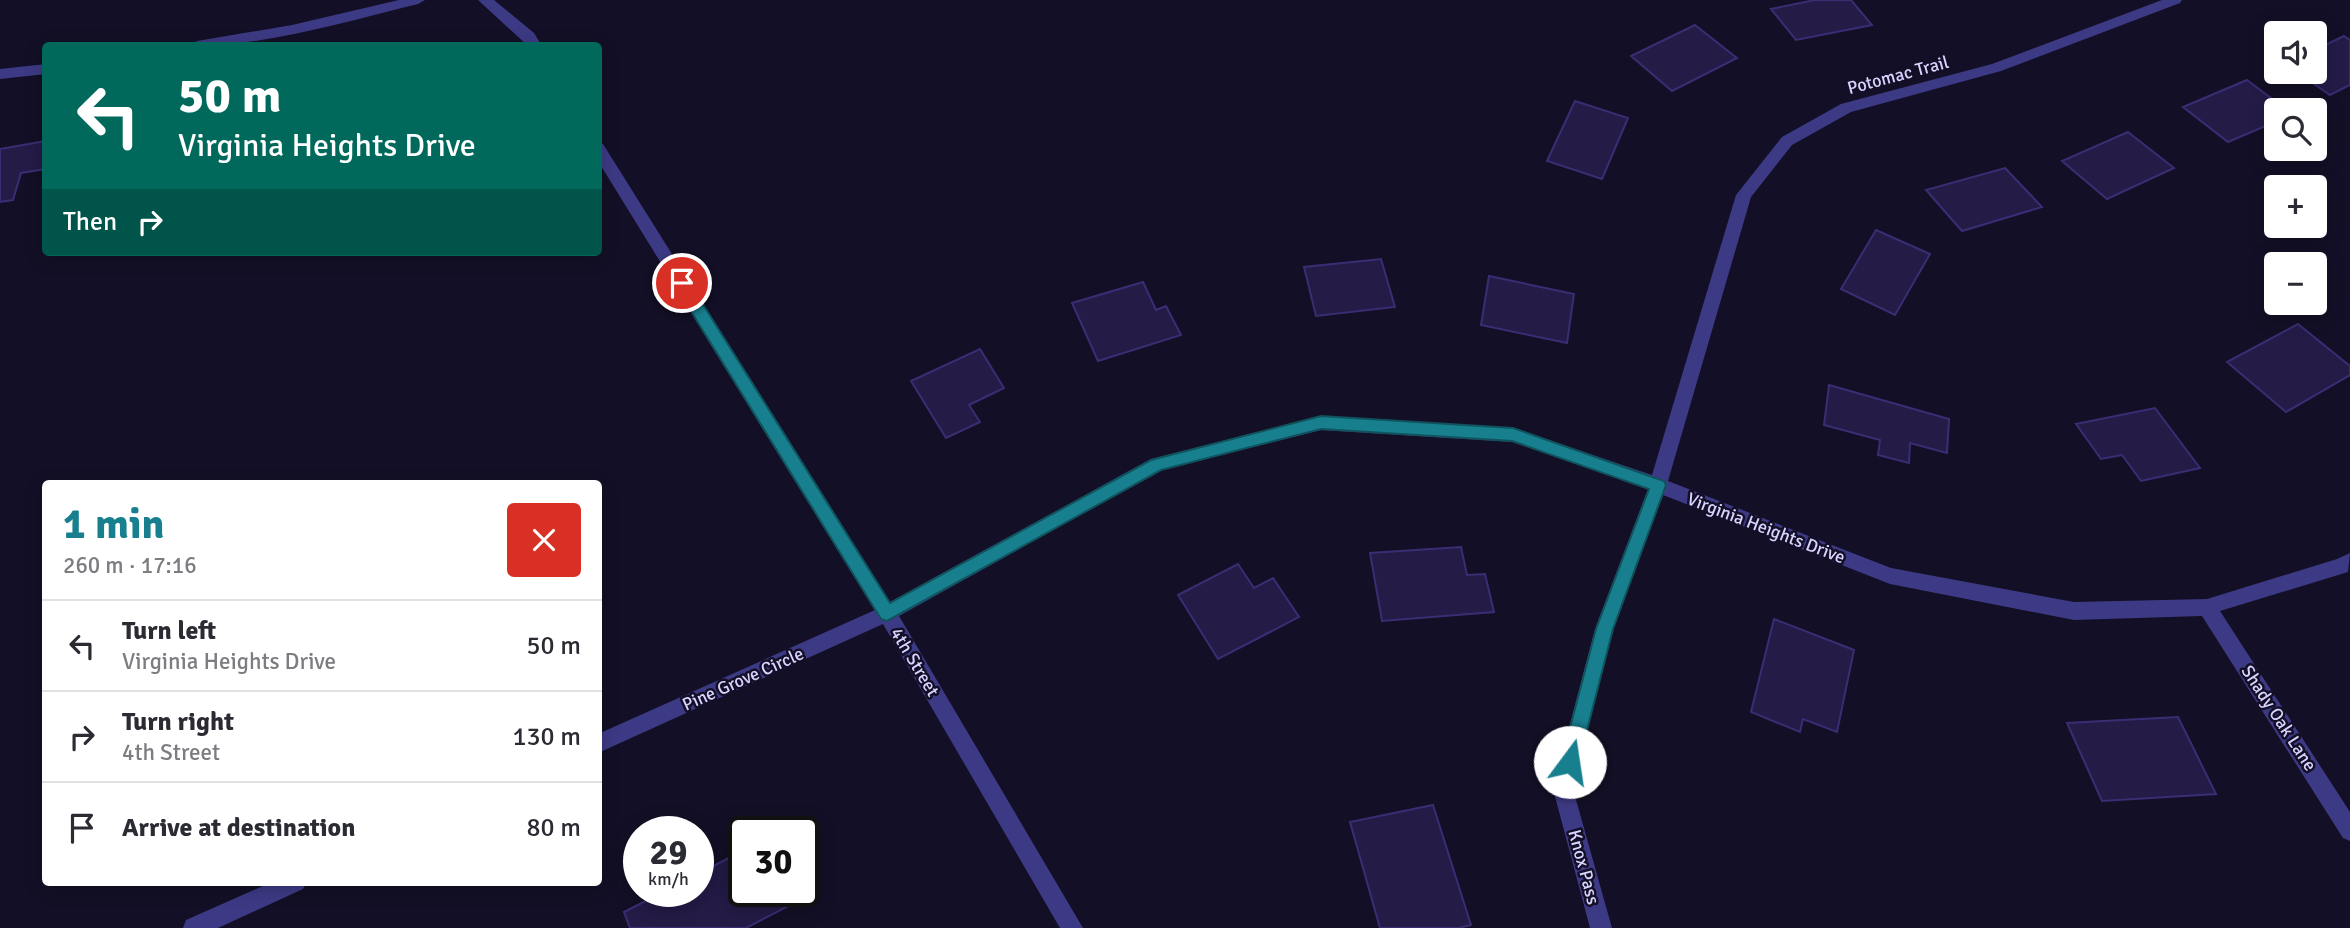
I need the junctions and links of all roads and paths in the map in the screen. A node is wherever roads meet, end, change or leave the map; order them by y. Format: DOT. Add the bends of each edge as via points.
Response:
graph roads {
  1 [pos="418,0"];
  2 [pos="485,0"];
  3 [pos="2175,0"];
  4 [pos="221,42"];
  5 [pos="533,42"];
  6 [pos="42,69"];
  7 [pos="0,74"];
  8 [pos="602,155"];
  9 [pos="1658,485"];
  10 [pos="2350,561"];
  11 [pos="2207,607"];
  12 [pos="887,613"];
  13 [pos="602,742"];
  14 [pos="2350,831"];
  15 [pos="287,886"];
  16 [pos="194,928"];
  17 [pos="1072,928"];
  18 [pos="1601,928"];
  1 -- 4 [label="street"];
  2 -- 5 [label="street"];
  3 -- 9 [label="street, Potomac Trail" via="1996,68 1846,108 1787,141 1744,195"];
  6 -- 7 [label="street"];
  8 -- 12 [label="street, 4th Street"];
  9 -- 11 [label="street, Virginia Heights Drive" via="1890,576 2074,611"];
  9 -- 12 [label="street, Virginia Heights Drive" via="1513,435 1321,423 1157,464"];
  9 -- 18 [label="street, Knox Pass" via="1604,629 1563,789"];
  10 -- 11 [label="street, Virginia Heights Drive"];
  11 -- 14 [label="street, Shady Oak Lane"];
  12 -- 13 [label="street, Pine Grove Circle"];
  12 -- 17 [label="street, 4th Street"];
  15 -- 16 [label="street"];
}
